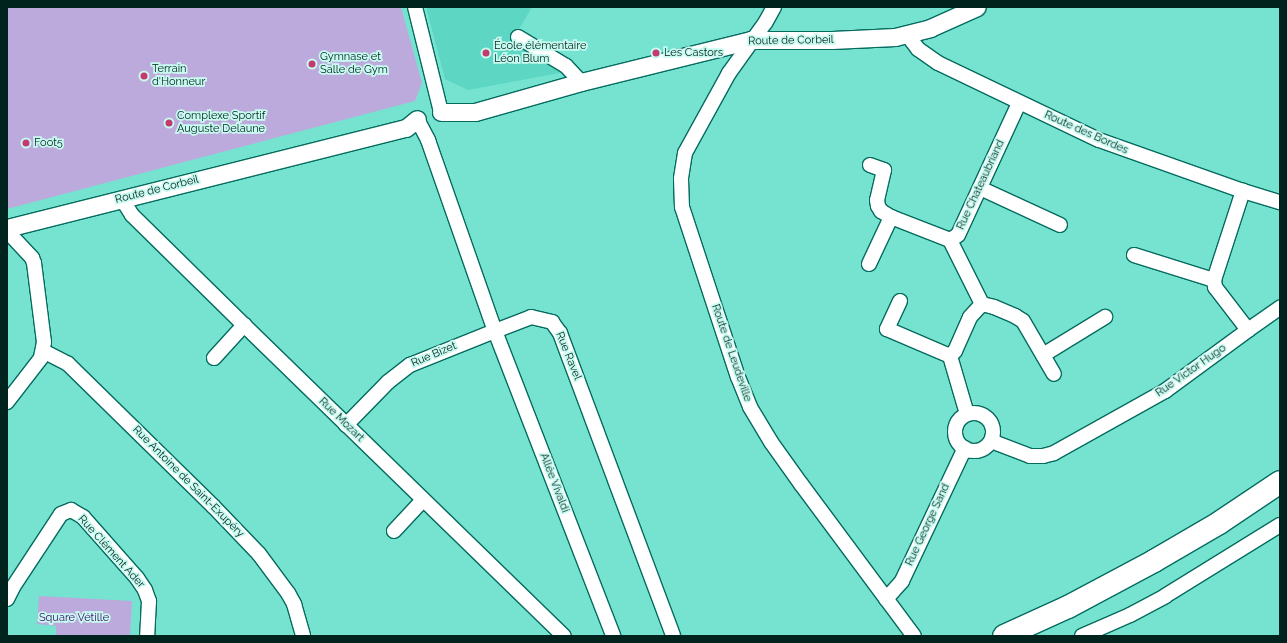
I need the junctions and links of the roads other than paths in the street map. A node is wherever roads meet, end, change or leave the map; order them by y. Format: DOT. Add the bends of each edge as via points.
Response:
graph roads {
  1 [pos="415,7"];
  2 [pos="774,7"];
  3 [pos="977,7"];
  4 [pos="909,34"];
  5 [pos="518,37"];
  6 [pos="752,40"];
  7 [pos="581,82"];
  8 [pos="1019,103"];
  9 [pos="441,112"];
  10 [pos="417,119"];
  11 [pos="870,165"];
  12 [pos="980,188"];
  13 [pos="1243,191"];
  14 [pos="122,199"];
  15 [pos="1280,202"];
  16 [pos="891,216"];
  17 [pos="1060,225"];
  18 [pos="7,229"];
  19 [pos="950,240"];
  20 [pos="1134,255"];
  21 [pos="870,264"];
  22 [pos="1214,280"];
  23 [pos="900,301"];
  24 [pos="982,304"];
  25 [pos="1280,308"];
  26 [pos="1105,317"];
  27 [pos="244,326"];
  28 [pos="1248,330"];
  29 [pos="495,331"];
  30 [pos="43,351"];
  31 [pos="1043,355"];
  32 [pos="950,356"];
  33 [pos="214,358"];
  34 [pos="1054,374"];
  35 [pos="7,402"];
  36 [pos="966,414"];
  37 [pos="346,425"];
  38 [pos="991,441"];
  39 [pos="965,448"];
  40 [pos="1280,482"];
  41 [pos="423,500"];
  42 [pos="1280,500"];
  43 [pos="1280,525"];
  44 [pos="394,531"];
  45 [pos="7,599"];
  46 [pos="886,599"];
  47 [pos="147,636"];
  48 [pos="303,636"];
  49 [pos="564,636"];
  50 [pos="613,636"];
  51 [pos="673,636"];
  52 [pos="914,636"];
  53 [pos="1004,636"];
  54 [pos="1041,636"];
  55 [pos="1082,636"];
  1 -- 9 [label="street"];
  2 -- 6 [label="street, Route de Leudeville"];
  3 -- 4 [label="street, Route de Corbeil" via="930,28"];
  4 -- 6 [label="street, Route de Corbeil" via="867,39"];
  4 -- 8 [label="street, Route des Bordes" via="918,49 938,63"];
  5 -- 7 [label="street" via="566,66"];
  6 -- 7 [label="street, Route de Corbeil"];
  6 -- 46 [label="street, Route de Leudeville" via="729,73 685,153 681,179 682,207 750,407 800,484"];
  7 -- 9 [label="street, Route de Corbeil" via="475,112"];
  8 -- 12 [label="street, Rue Chateaubriand"];
  8 -- 13 [label="street, Route des Bordes" via="1106,143"];
  9 -- 10 [label="street, Route de Corbeil"];
  10 -- 14 [label="street, Route de Corbeil" via="404,117 356,130 308,152"];
  10 -- 29 [label="street" via="428,140"];
  11 -- 16 [label="street" via="884,170 878,206 881,211"];
  12 -- 17 [label="street"];
  12 -- 19 [label="street, Rue Chateaubriand" via="958,235"];
  13 -- 15 [label="street, Route des Bordes"];
  13 -- 22 [label="street"];
  14 -- 18 [label="street, Route de Corbeil"];
  14 -- 27 [label="street, Rue Mozart" via="132,215"];
  16 -- 19 [label="street"];
  16 -- 21 [label="street"];
  18 -- 30 [label="street" via="34,263 44,328"];
  19 -- 24 [label="street, Rue Chateaubriand"];
  20 -- 22 [label="street"];
  22 -- 28 [label="street" via="1215,286"];
  23 -- 32 [label="street" via="887,329"];
  24 -- 31 [label="street" via="1001,310 1023,322"];
  24 -- 32 [label="street" via="970,317 955,351"];
  25 -- 28 [label="street, Rue Victor Hugo"];
  26 -- 31 [label="street"];
  27 -- 33 [label="street"];
  27 -- 37 [label="street, Rue Mozart"];
  28 -- 38 [label="street, Rue Victor Hugo" via="1165,391 1054,453 1030,456"];
  29 -- 37 [label="street, Rue Bizet" via="410,365 388,382"];
  29 -- 50 [label="street, Allée Vivaldi"];
  29 -- 51 [label="street, Rue Ravel" via="531,317 552,322 560,332"];
  30 -- 35 [label="street" via="41,358"];
  30 -- 48 [label="street, Rue Antoine de Saint-Exupéry" via="68,364 259,554 294,604"];
  31 -- 34 [label="street"];
  32 -- 36 [label="street"];
  36 -- 38 [label="street" via="980,413 991,421"];
  36 -- 39 [label="street" via="957,423 955,430 957,440"];
  37 -- 41 [label="street, Rue Mozart"];
  38 -- 39 [label="street" via="979,450"];
  39 -- 46 [label="street, Rue George Sand" via="902,580"];
  40 -- 53 [label="main road" via="1219,523 1154,561 1068,607"];
  41 -- 44 [label="street"];
  41 -- 49 [label="street, Rue Mozart"];
  42 -- 54 [label="main road" via="1161,574"];
  43 -- 55 [label="street" via="1165,596"];
  45 -- 47 [label="street, Rue Clément Ader" via="61,514 71,510 83,517 145,590 149,608"];
  46 -- 52 [label="street, Route de Leudeville"];
}
